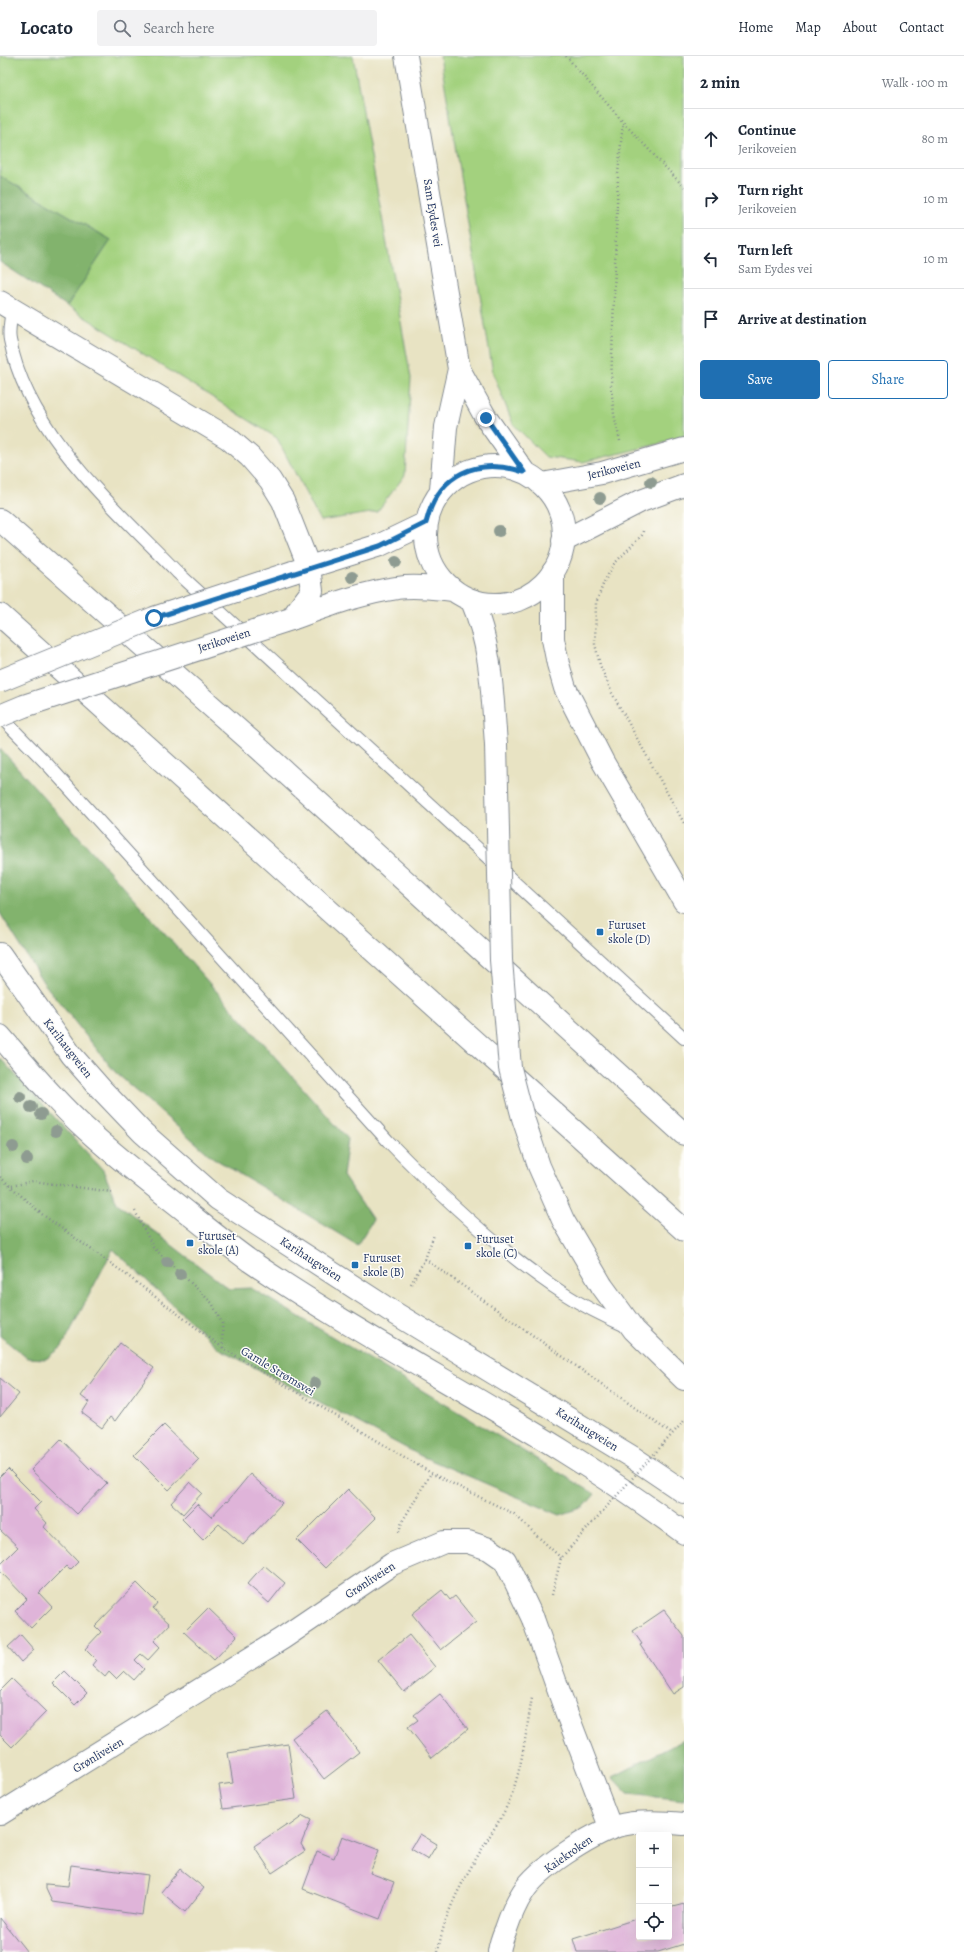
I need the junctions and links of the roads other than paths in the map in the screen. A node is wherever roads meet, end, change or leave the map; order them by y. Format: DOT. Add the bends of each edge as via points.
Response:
graph roads {
  1 [pos="406,56"];
  2 [pos="6,306"];
  3 [pos="459,370"];
  4 [pos="684,449"];
  5 [pos="524,472"];
  6 [pos="542,484"];
  7 [pos="684,485"];
  8 [pos="441,490"];
  9 [pos="0,520"];
  10 [pos="426,523"];
  11 [pos="564,541"];
  12 [pos="301,569"];
  13 [pos="553,572"];
  14 [pos="452,590"];
  15 [pos="472,601"];
  16 [pos="0,615"];
  17 [pos="291,619"];
  18 [pos="0,681"];
  19 [pos="0,716"];
  20 [pos="684,901"];
  21 [pos="0,954"];
  22 [pos="0,1036"];
  23 [pos="684,1038"];
  24 [pos="684,1134"];
  25 [pos="684,1230"];
  26 [pos="634,1330"];
  27 [pos="684,1379"];
  28 [pos="684,1492"];
  29 [pos="684,1533"];
  30 [pos="0,1814"];
  31 [pos="684,1824"];
  32 [pos="611,1829"];
  33 [pos="499,1952"];
  1 -- 3 [label="main road, Sam Eydes vei"];
  2 -- 12 [label="main road" via="228,438 250,457 270,480 283,501"];
  2 -- 23 [label="lane" via="17,365 33,406 61,447 115,507 177,572"];
  3 -- 5 [label="main road, Sam Eydes vei" via="486,418"];
  3 -- 8 [label="main road, Sam Eydes vei" via="446,427"];
  4 -- 6 [label="main road, Jerikoveien" via="609,472"];
  5 -- 6 [label="main road, Jerikoveien"];
  5 -- 8 [label="main road, Jerikoveien" via="507,466 477,468 455,477"];
  6 -- 11 [label="main road, Jerikoveien" via="559,510"];
  7 -- 11 [label="main road" via="641,501"];
  8 -- 10 [label="main road, Jerikoveien" via="429,511"];
  9 -- 24 [label="main road" via="253,743"];
  10 -- 12 [label="main road" via="380,546"];
  10 -- 14 [label="main road, Jerikoveien" via="426,542 430,560 439,576"];
  11 -- 13 [label="main road, Jerikoveien"];
  12 -- 17 [label="main road" via="312,591"];
  12 -- 18 [label="main road, bridge" via="154,618"];
  13 -- 15 [label="main road, Jerikoveien" via="533,592 514,601 498,604"];
  13 -- 20 [label="main road" via="553,639 565,688 603,762"];
  14 -- 15 [label="main road, Jerikoveien"];
  14 -- 17 [label="main road, Jerikoveien" via="398,588"];
  15 -- 26 [label="main road, bridge" via="486,639 490,670 496,744 501,960 510,1068 539,1166 563,1220 602,1286"];
  16 -- 25 [label="main road"];
  17 -- 19 [label="main road, Jerikoveien, bridge"];
  19 -- 26 [label="lane" via="438,1193 562,1293"];
  21 -- 28 [label="main road, Karihaugveien" via="71,1055 101,1089 142,1132 218,1199 388,1309 632,1457"];
  22 -- 29 [label="main road" via="86,1129 126,1164 248,1260 300,1294 536,1435"];
  26 -- 27 [label="main road"];
  30 -- 32 [label="main road, Grønliveien, bridge" via="283,1638 392,1564 444,1542 468,1542 489,1549 505,1560 533,1619"];
  31 -- 32 [label="main road, Kaiekroken" via="654,1822"];
  32 -- 33 [label="main road, Kaiekroken" via="590,1837 563,1856 542,1872 523,1892 510,1918"];
}
